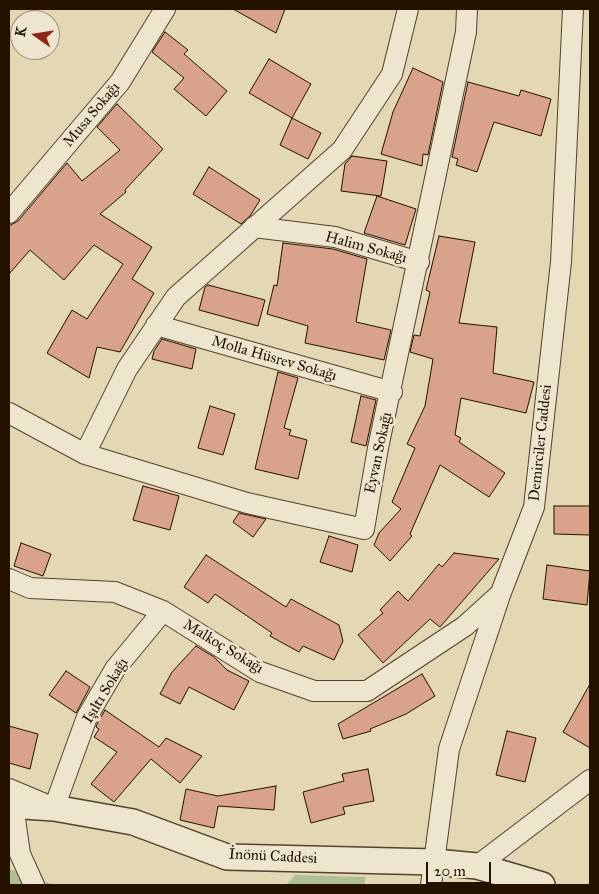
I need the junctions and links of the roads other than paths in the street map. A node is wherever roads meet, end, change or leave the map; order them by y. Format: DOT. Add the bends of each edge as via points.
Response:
graph roads {
  1 [pos="165,9"];
  2 [pos="408,9"];
  3 [pos="467,9"];
  4 [pos="573,9"];
  5 [pos="9,213"];
  6 [pos="254,228"];
  7 [pos="419,262"];
  8 [pos="156,325"];
  9 [pos="392,392"];
  10 [pos="9,413"];
  11 [pos="84,454"];
  12 [pos="9,579"];
  13 [pos="500,595"];
  14 [pos="163,611"];
  15 [pos="590,780"];
  16 [pos="10,800"];
  17 [pos="54,808"];
  18 [pos="477,866"];
  19 [pos="433,874"];
  20 [pos="34,885"];
  21 [pos="542,885"];
  1 -- 5 [label="street, Musa Sokağı" via="120,82"];
  2 -- 6 [label="street" via="392,74 342,150"];
  3 -- 7 [label="street, Eyvan Sokağı" via="466,32"];
  4 -- 13 [label="street, Demirciler Caddesi" via="561,262 534,507"];
  6 -- 7 [label="street, Halim Sokağı" via="335,237"];
  6 -- 8 [label="street" via="176,297"];
  7 -- 9 [label="street, Eyvan Sokağı"];
  8 -- 9 [label="street, Molla Hüsrev Sokağı"];
  8 -- 11 [label="street" via="127,369"];
  9 -- 11 [label="street, Eyvan Sokağı" via="378,448 364,529 247,503"];
  10 -- 11 [label="street, Eyvan Sokağı"];
  12 -- 14 [label="street, Malkoç Sokağı" via="30,588 115,592"];
  13 -- 14 [label="street, Malkoç Sokağı" via="465,626 367,691 314,691 260,672"];
  13 -- 19 [label="street, Demirciler Caddesi" via="449,749"];
  14 -- 17 [label="street, Işıltı Sokağı" via="116,669 87,717"];
  15 -- 18 [label="street"];
  16 -- 17 [label="street, İnönü Caddesi"];
  16 -- 20 [label="street" via="20,854"];
  17 -- 19 [label="street, İnönü Caddesi" via="133,822 228,857"];
  18 -- 19 [label="street, İnönü Caddesi"];
  18 -- 21 [label="street, İnönü Caddesi"];
}
